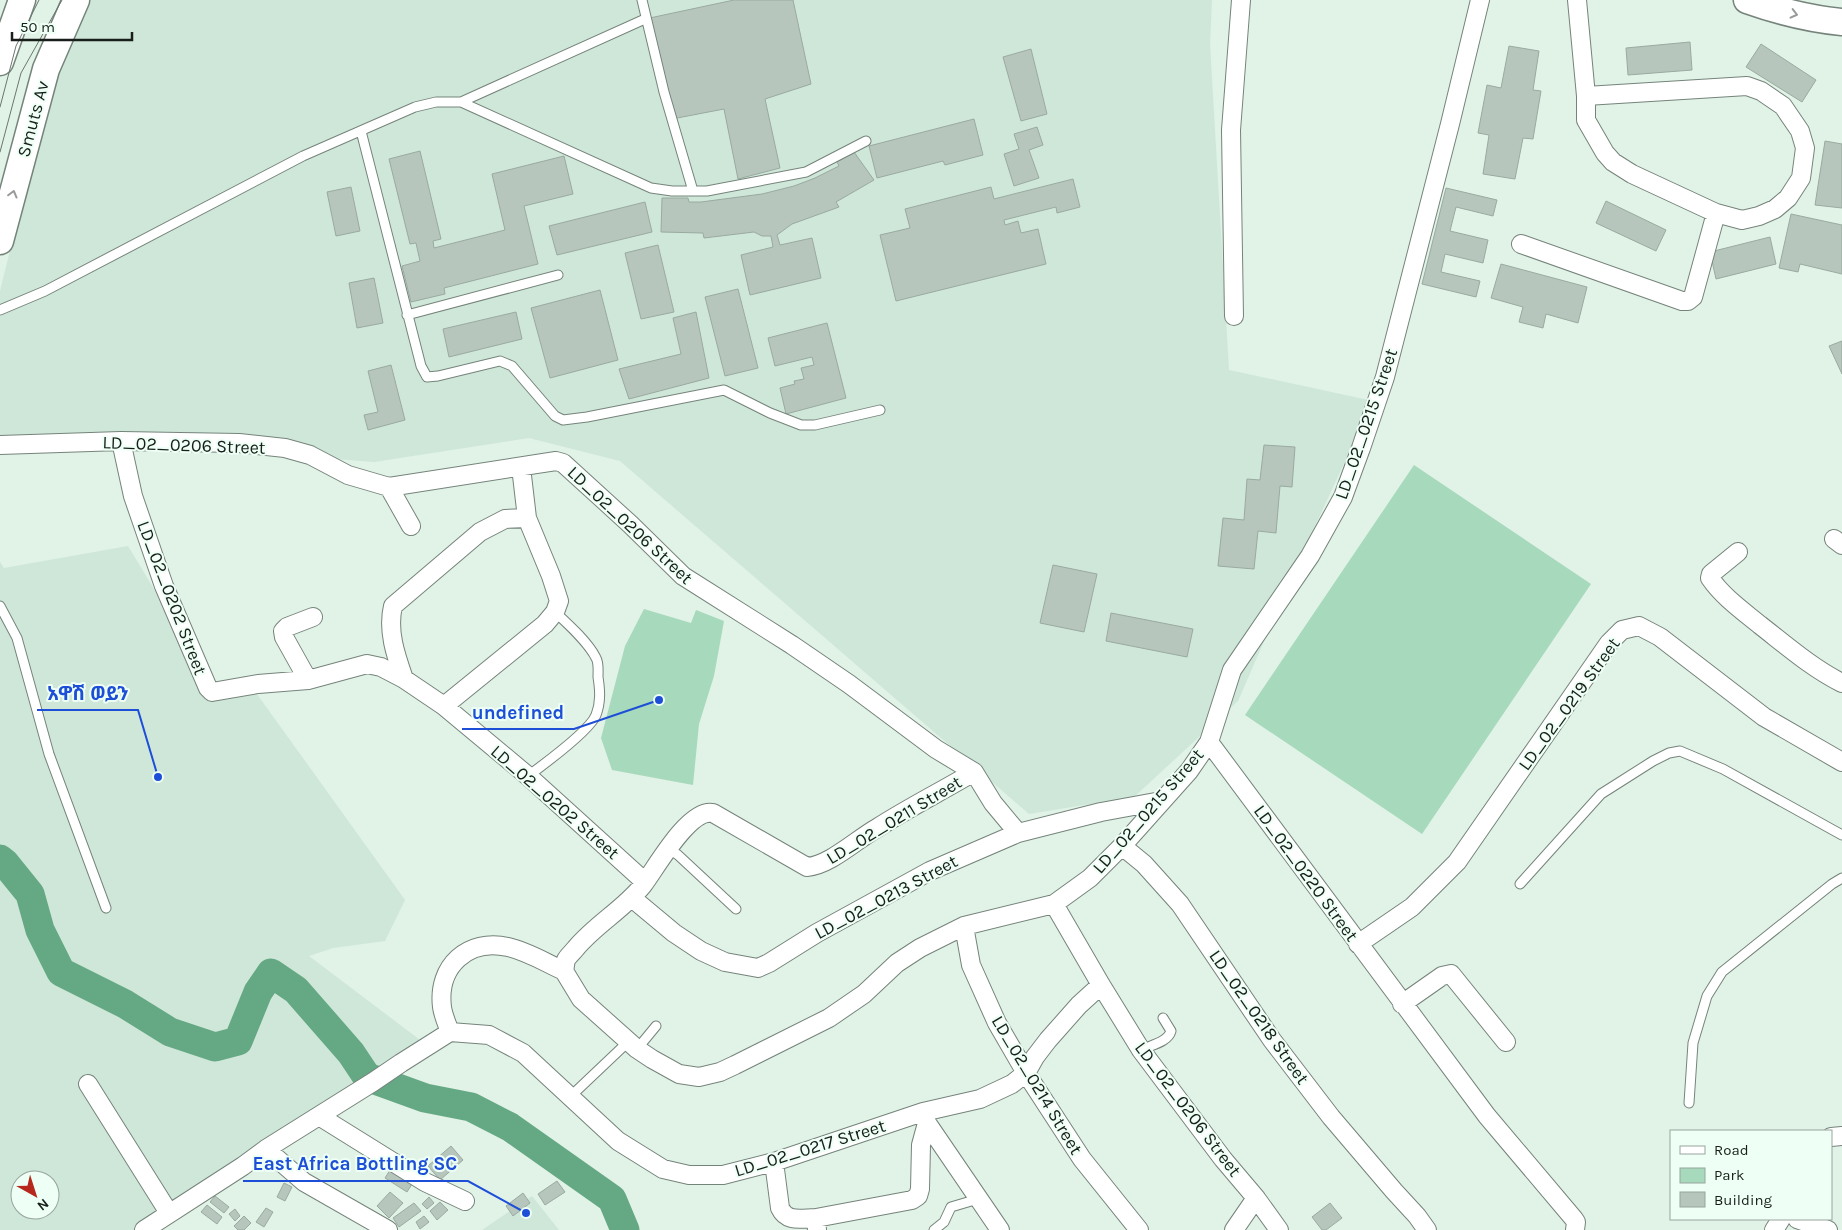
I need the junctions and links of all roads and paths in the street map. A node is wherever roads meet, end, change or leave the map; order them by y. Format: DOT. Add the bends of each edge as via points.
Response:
graph roads {
  1 [pos="22,0"];
  2 [pos="76,0"];
  3 [pos="642,0"];
  4 [pos="1241,0"];
  5 [pos="1480,0"];
  6 [pos="1577,0"];
  7 [pos="1747,0"];
  8 [pos="645,19"];
  9 [pos="1842,22"];
  10 [pos="0,62"];
  11 [pos="1586,96"];
  12 [pos="461,102"];
  13 [pos="361,130"];
  14 [pos="866,141"];
  15 [pos="693,191"];
  16 [pos="1716,213"];
  17 [pos="0,241"];
  18 [pos="1521,244"];
  19 [pos="558,276"];
  20 [pos="0,310"];
  21 [pos="407,315"];
  22 [pos="1234,316"];
  23 [pos="880,410"];
  24 [pos="121,441"];
  25 [pos="0,445"];
  26 [pos="521,467"];
  27 [pos="389,487"];
  28 [pos="527,518"];
  29 [pos="411,526"];
  30 [pos="1738,552"];
  31 [pos="0,606"];
  32 [pos="555,612"];
  33 [pos="313,617"];
  34 [pos="404,679"];
  35 [pos="308,680"];
  36 [pos="1842,683"];
  37 [pos="444,706"];
  38 [pos="1209,742"];
  39 [pos="1842,762"];
  40 [pos="974,772"];
  41 [pos="528,776"];
  42 [pos="1161,801"];
  43 [pos="1018,833"];
  44 [pos="1842,835"];
  45 [pos="1122,846"];
  46 [pos="668,848"];
  47 [pos="1842,878"];
  48 [pos="645,882"];
  49 [pos="1520,884"];
  50 [pos="632,898"];
  51 [pos="1054,904"];
  52 [pos="106,908"];
  53 [pos="736,909"];
  54 [pos="964,926"];
  55 [pos="1358,944"];
  56 [pos="564,971"];
  57 [pos="1101,985"];
  58 [pos="1402,1004"];
  59 [pos="1163,1018"];
  60 [pos="656,1026"];
  61 [pos="450,1032"];
  62 [pos="1506,1042"];
  63 [pos="633,1045"];
  64 [pos="1141,1050"];
  65 [pos="1026,1072"];
  66 [pos="88,1084"];
  67 [pos="571,1096"];
  68 [pos="1689,1103"];
  69 [pos="319,1116"];
  70 [pos="925,1118"];
  71 [pos="266,1149"];
  72 [pos="774,1162"];
  73 [pos="1256,1198"];
  74 [pos="978,1199"];
  75 [pos="466,1201"];
  76 [pos="169,1213"];
  77 [pos="1800,1220"];
  78 [pos="817,1224"];
  79 [pos="144,1230"];
  80 [pos="388,1230"];
  81 [pos="934,1230"];
  82 [pos="1000,1230"];
  83 [pos="1138,1230"];
  84 [pos="1234,1230"];
  85 [pos="1279,1230"];
  86 [pos="1427,1230"];
  87 [pos="1575,1230"];
  88 [pos="1828,1230"];
  1 -- 10 [label="main road"];
  17 -- 2 [label="main road, Smuts Av, one-way" via="46,69"];
  3 -- 8 [label="lane"];
  4 -- 22 [label="street" via="1231,130"];
  5 -- 38 [label="street, LD_02_0215 Street" via="1385,378 1361,448 1343,497 1310,556 1232,670"];
  6 -- 11 [label="street"];
  7 -- 9 [label="main road, one-way" via="1816,19"];
  8 -- 12 [label="lane"];
  8 -- 15 [label="lane"];
  11 -- 16 [label="street" via="1586,120 1613,162"];
  11 -- 16 [label="street" via="1747,86 1783,106 1800,131 1805,148 1801,178 1788,198 1759,216 1742,220"];
  12 -- 13 [label="lane" via="436,102 415,107"];
  12 -- 15 [label="lane" via="651,188"];
  13 -- 20 [label="lane" via="303,156 45,291"];
  13 -- 21 [label="lane"];
  14 -- 15 [label="lane" via="806,172"];
  16 -- 18 [label="street" via="1693,297 1686,301"];
  19 -- 21 [label="lane"];
  21 -- 23 [label="lane" via="427,377 500,361 512,366 555,416 563,420 724,390 801,425 815,425"];
  24 -- 25 [label="street, LD_02_0206 Street"];
  24 -- 27 [label="street, LD_02_0206 Street" via="239,443 285,448 310,455 348,475"];
  24 -- 35 [label="street, LD_02_0202 Street" via="133,496 164,586 208,688 212,692"];
  26 -- 27 [label="street, LD_02_0206 Street"];
  26 -- 28 [label="street"];
  26 -- 40 [label="street, LD_02_0206 Street" via="556,461 563,463 683,576 800,650 936,749"];
  27 -- 29 [label="street"];
  28 -- 32 [label="street" via="559,601"];
  28 -- 34 [label="street" via="505,520 480,532 393,606 390,617 394,650"];
  30 -- 36 [label="street" via="1711,574 1715,585 1809,664"];
  31 -- 52 [label="lane" via="17,638 49,754"];
  32 -- 37 [label="street" via="545,624"];
  32 -- 41 [label="lane" via="582,639 597,660 600,694 590,726"];
  33 -- 35 [label="street" via="283,631"];
  34 -- 35 [label="street, LD_02_0202 Street" via="367,664"];
  34 -- 37 [label="street, LD_02_0202 Street"];
  37 -- 41 [label="street, LD_02_0202 Street"];
  38 -- 42 [label="street, LD_02_0215 Street" via="1189,771"];
  38 -- 55 [label="street, LD_02_0220 Street"];
  39 -- 55 [label="street, LD_02_0219 Street" via="1764,717 1660,637 1640,626 1622,630 1609,643 1457,862 1412,907"];
  40 -- 43 [label="street" via="993,803"];
  40 -- 46 [label="street, LD_02_0211 Street" via="815,866 806,867 707,812"];
  41 -- 48 [label="street, LD_02_0202 Street"];
  42 -- 43 [label="street, LD_02_0213 Street"];
  42 -- 45 [label="street, LD_02_0215 Street"];
  43 -- 50 [label="street, LD_02_0213 Street" via="930,871 758,968 725,962 701,951"];
  44 -- 49 [label="lane" via="1723,769 1680,751 1653,761 1601,794"];
  45 -- 51 [label="street, LD_02_0215 Street" via="1090,878"];
  45 -- 86 [label="street, LD_02_0218 Street" via="1144,864 1180,904 1272,1040 1331,1117"];
  46 -- 48 [label="street"];
  46 -- 53 [label="lane"];
  47 -- 68 [label="lane" via="1722,972 1707,996 1693,1043"];
  48 -- 50 [label="street"];
  50 -- 56 [label="street" via="582,941 566,960"];
  51 -- 54 [label="street, LD_02_0215 Street"];
  51 -- 57 [label="street, LD_02_0206 Street"];
  54 -- 63 [label="street, LD_02_0215 Street" via="897,963 864,994 829,1018 720,1072 699,1077 679,1074"];
  54 -- 65 [label="street, LD_02_0214 Street" via="971,965 997,1023"];
  55 -- 58 [label="street, LD_02_0220 Street"];
  56 -- 61 [label="street" via="509,947 490,945 474,948 459,956 451,964 442,990 442,1007"];
  56 -- 63 [label="street, LD_02_0215 Street" via="581,998"];
  57 -- 64 [label="street, LD_02_0206 Street"];
  57 -- 65 [label="street" via="1048,1040"];
  58 -- 62 [label="street" via="1442,976 1451,974"];
  58 -- 87 [label="street, LD_02_0220 Street" via="1487,1116 1574,1219"];
  59 -- 64 [label="lane" via="1172,1031 1170,1035"];
  60 -- 63 [label="lane"];
  61 -- 67 [label="street, LD_02_0217 Street" via="489,1035 514,1048"];
  61 -- 69 [label="street"];
  63 -- 67 [label="lane"];
  64 -- 73 [label="street, LD_02_0206 Street"];
  65 -- 70 [label="street, LD_02_0217 Street" via="1012,1084 980,1099"];
  65 -- 83 [label="street, LD_02_0214 Street" via="1082,1159"];
  66 -- 76 [label="street"];
  67 -- 72 [label="street, LD_02_0217 Street" via="618,1141 663,1169 689,1175 723,1175"];
  69 -- 71 [label="street"];
  69 -- 75 [label="street" via="425,1182"];
  70 -- 72 [label="street, LD_02_0217 Street"];
  70 -- 74 [label="street"];
  70 -- 78 [label="street" via="918,1196"];
  71 -- 76 [label="street"];
  71 -- 80 [label="street" via="304,1182"];
  72 -- 78 [label="street" via="782,1213 785,1217"];
  73 -- 84 [label="street"];
  73 -- 85 [label="street, LD_02_0206 Street"];
  74 -- 81 [label="lane" via="951,1207 944,1222"];
  74 -- 82 [label="street"];
  76 -- 79 [label="street"];
  77 -- 88 [label="street"];
}
